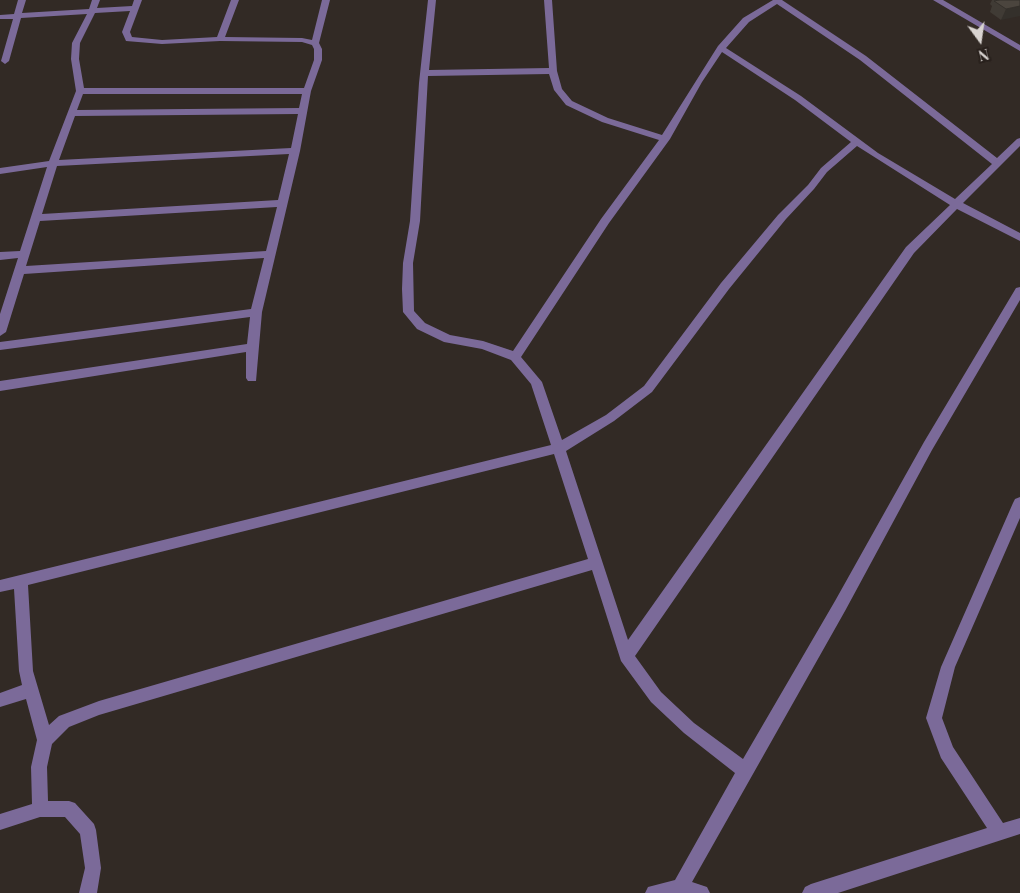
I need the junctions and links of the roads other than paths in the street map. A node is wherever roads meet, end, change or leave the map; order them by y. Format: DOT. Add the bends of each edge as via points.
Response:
graph roads {
  1 [pos="22,0"];
  2 [pos="96,0"];
  3 [pos="235,0"];
  4 [pos="326,0"];
  5 [pos="432,0"];
  6 [pos="548,0"];
  7 [pos="777,0"];
  8 [pos="937,0"];
  9 [pos="136,4"];
  10 [pos="92,11"];
  11 [pos="17,16"];
  12 [pos="0,17"];
  13 [pos="220,39"];
  14 [pos="315,43"];
  15 [pos="721,48"];
  16 [pos="1020,48"];
  17 [pos="5,61"];
  18 [pos="553,71"];
  19 [pos="424,73"];
  20 [pos="80,91"];
  21 [pos="307,91"];
  22 [pos="302,111"];
  23 [pos="73,113"];
  24 [pos="665,138"];
  25 [pos="1020,140"];
  26 [pos="856,142"];
  27 [pos="296,151"];
  28 [pos="53,163"];
  29 [pos="997,163"];
  30 [pos="0,171"];
  31 [pos="282,203"];
  32 [pos="956,204"];
  33 [pos="36,218"];
  34 [pos="1020,238"];
  35 [pos="25,254"];
  36 [pos="270,254"];
  37 [pos="0,256"];
  38 [pos="21,270"];
  39 [pos="1020,291"];
  40 [pos="256,312"];
  41 [pos="0,332"];
  42 [pos="0,346"];
  43 [pos="252,347"];
  44 [pos="515,356"];
  45 [pos="252,378"];
  46 [pos="0,386"];
  47 [pos="560,448"];
  48 [pos="1020,502"];
  49 [pos="597,562"];
  50 [pos="20,581"];
  51 [pos="0,586"];
  52 [pos="626,656"];
  53 [pos="31,690"];
  54 [pos="0,700"];
  55 [pos="45,740"];
  56 [pos="745,771"];
  57 [pos="40,809"];
  58 [pos="0,822"];
  59 [pos="1020,826"];
  60 [pos="999,832"];
  61 [pos="678,890"];
  62 [pos="88,893"];
  63 [pos="654,893"];
  64 [pos="701,893"];
  65 [pos="811,893"];
  1 -- 11 [label="street"];
  2 -- 10 [label="street"];
  3 -- 13 [label="street"];
  4 -- 14 [label="street"];
  5 -- 19 [label="street"];
  6 -- 18 [label="street"];
  7 -- 15 [label="street" via="746,20"];
  7 -- 29 [label="street" via="863,58"];
  8 -- 16 [label="street"];
  9 -- 10 [label="street"];
  9 -- 13 [label="street" via="126,32 129,39 162,42"];
  10 -- 11 [label="street"];
  10 -- 20 [label="street" via="76,43"];
  11 -- 12 [label="street"];
  11 -- 17 [label="street"];
  13 -- 14 [label="street"];
  14 -- 21 [label="street" via="318,60"];
  15 -- 24 [label="street"];
  15 -- 26 [label="street" via="798,98"];
  18 -- 19 [label="street"];
  18 -- 24 [label="street" via="558,90 569,103 605,120"];
  19 -- 44 [label="street" via="415,221 406,289 409,312 421,326 448,339 483,345"];
  20 -- 21 [label="street"];
  20 -- 23 [label="street"];
  21 -- 22 [label="street"];
  22 -- 23 [label="street"];
  22 -- 27 [label="street"];
  23 -- 28 [label="street"];
  24 -- 44 [label="street"];
  25 -- 29 [label="street"];
  26 -- 32 [label="street"];
  26 -- 47 [label="street" via="824,170 782,217 725,286 648,390"];
  27 -- 28 [label="street"];
  27 -- 31 [label="street"];
  28 -- 30 [label="street"];
  28 -- 33 [label="street"];
  29 -- 32 [label="street"];
  31 -- 33 [label="street"];
  31 -- 36 [label="street"];
  32 -- 34 [label="street"];
  32 -- 52 [label="street" via="910,250"];
  33 -- 35 [label="street"];
  35 -- 37 [label="street"];
  35 -- 38 [label="street"];
  36 -- 38 [label="street"];
  36 -- 40 [label="street"];
  38 -- 41 [label="street"];
  39 -- 56 [label="street" via="928,446"];
  40 -- 42 [label="street"];
  40 -- 43 [label="street"];
  43 -- 45 [label="street"];
  43 -- 46 [label="street"];
  44 -- 47 [label="street" via="536,382"];
  47 -- 49 [label="street"];
  47 -- 50 [label="street"];
  48 -- 60 [label="street" via="948,667 934,718 946,752"];
  49 -- 52 [label="street"];
  49 -- 55 [label="street" via="99,708 64,721"];
  50 -- 51 [label="street"];
  50 -- 53 [label="street" via="26,671"];
  52 -- 56 [label="street" via="656,697"];
  53 -- 54 [label="street"];
  53 -- 55 [label="street"];
  55 -- 57 [label="street" via="39,767"];
  56 -- 61 [label="street"];
  57 -- 58 [label="street"];
  57 -- 62 [label="street" via="69,809 88,830 94,868"];
  59 -- 60 [label="street"];
  60 -- 65 [label="street"];
  61 -- 63 [label="street"];
  61 -- 64 [label="street"];
}
